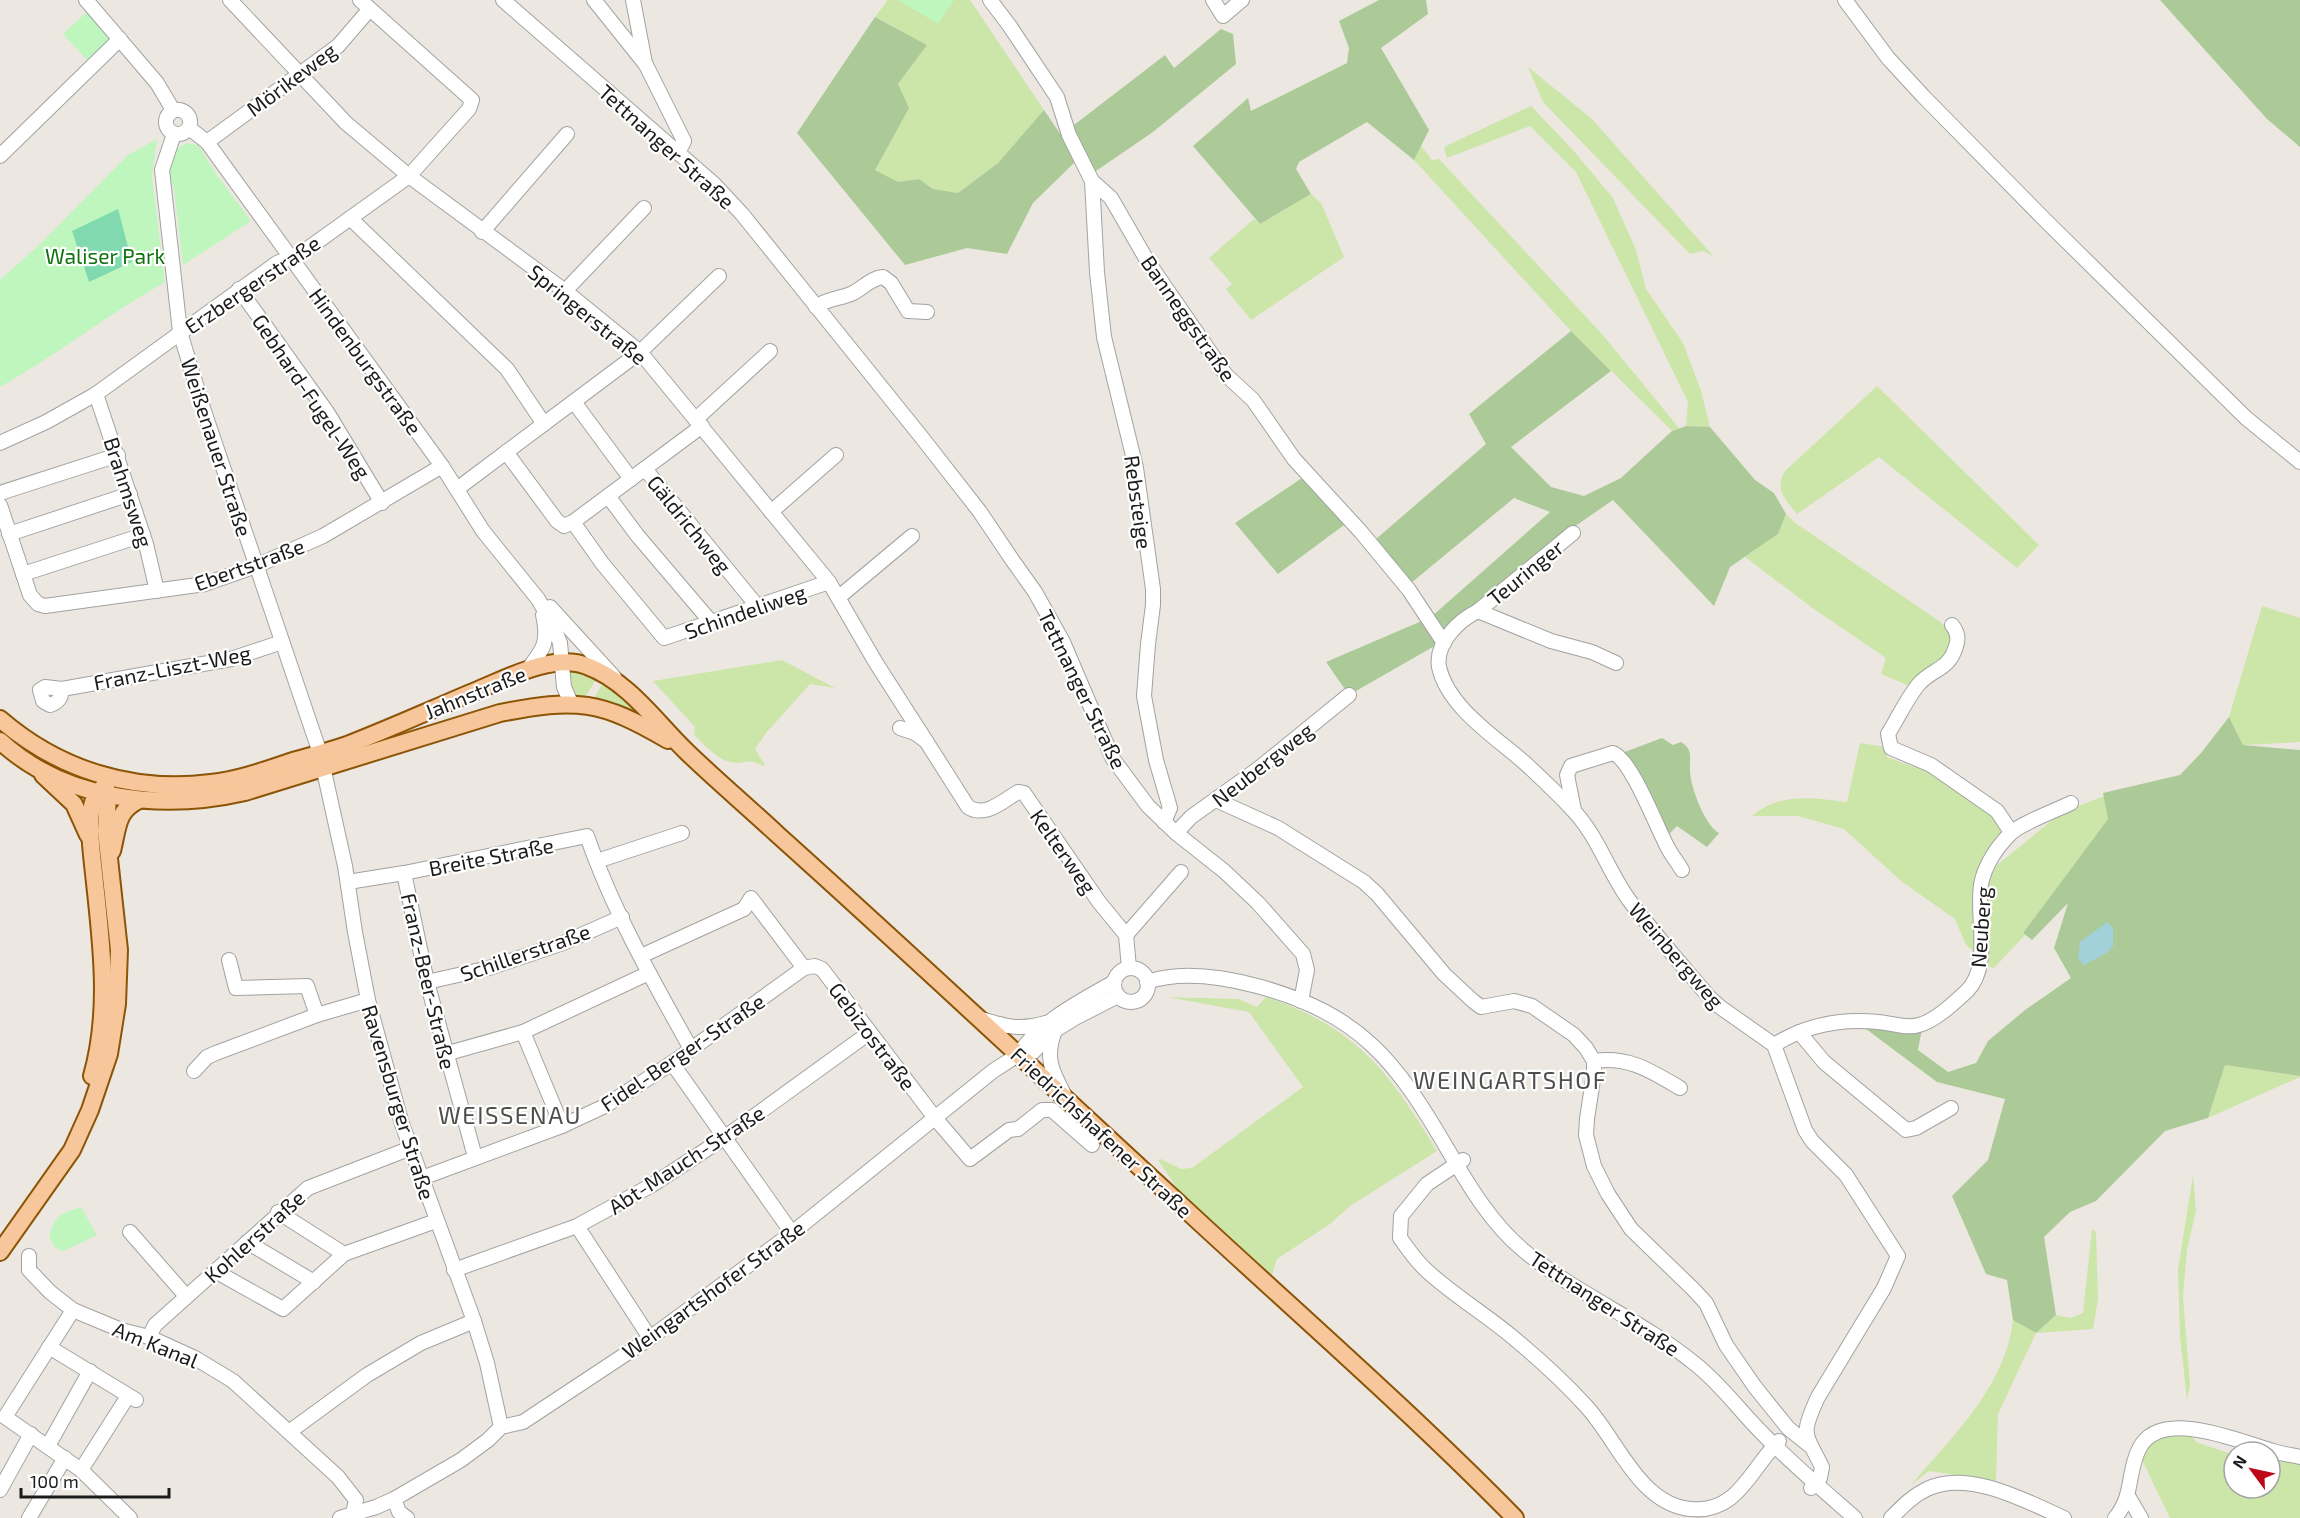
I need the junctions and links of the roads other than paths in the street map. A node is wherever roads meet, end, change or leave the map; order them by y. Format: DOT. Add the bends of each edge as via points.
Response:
graph roads {
  1 [pos="86,0"];
  2 [pos="230,0"];
  3 [pos="245,0"];
  4 [pos="503,0"];
  5 [pos="594,0"];
  6 [pos="633,0"];
  7 [pos="990,0"];
  8 [pos="1213,0"];
  9 [pos="1242,0"];
  10 [pos="1845,0"];
  11 [pos="364,5"];
  12 [pos="246,15"];
  13 [pos="120,39"];
  14 [pos="646,65"];
  15 [pos="301,74"];
  16 [pos="173,110"];
  17 [pos="189,128"];
  18 [pos="174,134"];
  19 [pos="567,134"];
  20 [pos="207,142"];
  21 [pos="678,153"];
  22 [pos="0,156"];
  23 [pos="409,176"];
  24 [pos="1092,181"];
  25 [pos="644,208"];
  26 [pos="350,219"];
  27 [pos="482,232"];
  28 [pos="291,258"];
  29 [pos="719,276"];
  30 [pos="239,289"];
  31 [pos="565,291"];
  32 [pos="816,307"];
  33 [pos="927,312"];
  34 [pos="180,332"];
  35 [pos="770,351"];
  36 [pos="640,352"];
  37 [pos="96,394"];
  38 [pos="574,402"];
  39 [pos="699,422"];
  40 [pos="544,424"];
  41 [pos="0,443"];
  42 [pos="506,452"];
  43 [pos="118,455"];
  44 [pos="836,455"];
  45 [pos="2300,462"];
  46 [pos="442,466"];
  47 [pos="645,469"];
  48 [pos="631,479"];
  49 [pos="457,489"];
  50 [pos="0,493"];
  51 [pos="130,494"];
  52 [pos="608,496"];
  53 [pos="382,503"];
  54 [pos="0,505"];
  55 [pos="771,512"];
  56 [pos="573,522"];
  57 [pos="1573,532"];
  58 [pos="9,534"];
  59 [pos="144,536"];
  60 [pos="912,536"];
  61 [pos="256,566"];
  62 [pos="23,574"];
  63 [pos="829,582"];
  64 [pos="157,591"];
  65 [pos="839,597"];
  66 [pos="538,599"];
  67 [pos="758,607"];
  68 [pos="1478,611"];
  69 [pos="711,622"];
  70 [pos="1952,625"];
  71 [pos="282,642"];
  72 [pos="1444,643"];
  73 [pos="561,662"];
  74 [pos="876,663"];
  75 [pos="1616,663"];
  76 [pos="528,669"];
  77 [pos="62,688"];
  78 [pos="627,692"];
  79 [pos="1349,695"];
  80 [pos="571,703"];
  81 [pos="0,719"];
  82 [pos="900,728"];
  83 [pos="0,741"];
  84 [pos="926,741"];
  85 [pos="685,750"];
  86 [pos="322,761"];
  87 [pos="37,769"];
  88 [pos="101,787"];
  89 [pos="139,800"];
  90 [pos="1216,800"];
  91 [pos="2071,803"];
  92 [pos="1574,810"];
  93 [pos="1164,822"];
  94 [pos="2011,832"];
  95 [pos="682,833"];
  96 [pos="1176,833"];
  97 [pos="90,838"];
  98 [pos="110,859"];
  99 [pos="597,861"];
  100 [pos="1682,870"];
  101 [pos="405,873"];
  102 [pos="1181,873"];
  103 [pos="348,882"];
  104 [pos="622,917"];
  105 [pos="1126,935"];
  106 [pos="641,956"];
  107 [pos="229,960"];
  108 [pos="804,968"];
  109 [pos="1129,968"];
  110 [pos="649,973"];
  111 [pos="427,982"];
  112 [pos="1114,982"];
  113 [pos="1147,982"];
  114 [pos="1118,996"];
  115 [pos="368,1000"];
  116 [pos="1301,1000"];
  117 [pos="317,1015"];
  118 [pos="981,1019"];
  119 [pos="1052,1026"];
  120 [pos="523,1032"];
  121 [pos="1800,1032"];
  122 [pos="869,1033"];
  123 [pos="1774,1045"];
  124 [pos="691,1049"];
  125 [pos="445,1054"];
  126 [pos="1018,1055"];
  127 [pos="1594,1061"];
  128 [pos="672,1063"];
  129 [pos="195,1071"];
  130 [pos="1680,1088"];
  131 [pos="1068,1102"];
  132 [pos="1951,1108"];
  133 [pos="935,1118"];
  134 [pos="562,1126"];
  135 [pos="724,1138"];
  136 [pos="1092,1145"];
  137 [pos="411,1148"];
  138 [pos="475,1157"];
  139 [pos="1459,1162"];
  140 [pos="53,1174"];
  141 [pos="422,1178"];
  142 [pos="278,1212"];
  143 [pos="436,1221"];
  144 [pos="577,1226"];
  145 [pos="130,1232"];
  146 [pos="792,1233"];
  147 [pos="247,1242"];
  148 [pos="0,1252"];
  149 [pos="344,1254"];
  150 [pos="29,1256"];
  151 [pos="454,1270"];
  152 [pos="215,1271"];
  153 [pos="314,1282"];
  154 [pos="186,1296"];
  155 [pos="73,1310"];
  156 [pos="474,1321"];
  157 [pos="149,1337"];
  158 [pos="650,1338"];
  159 [pos="49,1347"];
  160 [pos="90,1371"];
  161 [pos="3,1417"];
  162 [pos="501,1427"];
  163 [pos="290,1432"];
  164 [pos="31,1434"];
  165 [pos="1777,1444"];
  166 [pos="48,1446"];
  167 [pos="1810,1447"];
  168 [pos="2300,1457"];
  169 [pos="64,1458"];
  170 [pos="81,1470"];
  171 [pos="1813,1486"];
  172 [pos="0,1490"];
  173 [pos="2128,1496"];
  174 [pos="394,1499"];
  175 [pos="348,1517"];
  176 [pos="29,1518"];
  177 [pos="130,1518"];
  178 [pos="407,1518"];
  179 [pos="1515,1518"];
  180 [pos="1855,1518"];
  181 [pos="1891,1518"];
  182 [pos="2064,1518"];
  183 [pos="2115,1518"];
  184 [pos="2141,1518"];
  1 -- 13 [label="street, Hindenburgstraße"];
  2 -- 12 [label="street, Springerstraße"];
  3 -- 12 [label="street"];
  4 -- 21 [label="street, Tettnanger Straße"];
  5 -- 14 [label="street"];
  6 -- 14 [label="street"];
  7 -- 24 [label="street, Banneggstraße" via="1057,97 1069,135"];
  8 -- 9 [label="street" via="1223,16"];
  10 -- 45 [label="street" via="1923,96 2044,220 2246,418"];
  11 -- 15 [label="street, Mörikeweg" via="338,46"];
  11 -- 23 [label="street, Erzbergerstraße" via="472,100 469,109"];
  12 -- 15 [label="street, Springerstraße"];
  13 -- 16 [label="street, Hindenburgstraße" via="157,83"];
  13 -- 22 [label="street"];
  14 -- 21 [label="street" via="684,141"];
  15 -- 20 [label="street, Mörikeweg"];
  15 -- 23 [label="street, Springerstraße" via="346,123"];
  16 -- 17 [label="street, Hindenburgstraße" via="189,115"];
  16 -- 18 [label="street, Hindenburgstraße" via="165,120"];
  17 -- 18 [label="street"];
  17 -- 20 [label="street, Hindenburgstraße"];
  18 -- 34 [label="street, Weißenauer Straße" via="162,170"];
  19 -- 27 [label="street"];
  20 -- 28 [label="street, Hindenburgstraße"];
  21 -- 32 [label="street, Tettnanger Straße" via="742,214"];
  23 -- 26 [label="street, Erzbergerstraße"];
  23 -- 27 [label="street, Springerstraße"];
  24 -- 72 [label="street, Banneggstraße" via="1111,198 1148,262 1226,375 1253,400 1294,459 1409,590"];
  24 -- 93 [label="street, Rebsteige" via="1104,337 1136,468 1153,589 1144,696 1170,808"];
  25 -- 31 [label="street"];
  26 -- 28 [label="street, Erzbergerstraße"];
  26 -- 40 [label="street" via="507,369"];
  27 -- 31 [label="street, Springerstraße"];
  28 -- 30 [label="street, Erzbergerstraße"];
  28 -- 46 [label="street, Hindenburgstraße"];
  29 -- 36 [label="street"];
  30 -- 34 [label="street, Erzbergerstraße"];
  30 -- 53 [label="street, Gebhard-Fugel-Weg" via="327,412"];
  31 -- 36 [label="street, Springerstraße"];
  32 -- 33 [label="street" via="883,277 908,311"];
  32 -- 93 [label="street, Tettnanger Straße" via="980,512 1029,584 1063,642 1113,759"];
  34 -- 37 [label="street, Erzbergerstraße"];
  34 -- 61 [label="street, Weißenauer Straße"];
  35 -- 39 [label="street"];
  36 -- 38 [label="street"];
  36 -- 39 [label="street, Springerstraße"];
  37 -- 41 [label="street, Erzbergerstraße"];
  37 -- 43 [label="street, Brahmsweg"];
  38 -- 40 [label="street"];
  38 -- 48 [label="street"];
  39 -- 47 [label="street"];
  39 -- 55 [label="street, Springerstraße"];
  40 -- 42 [label="street"];
  42 -- 49 [label="street"];
  42 -- 56 [label="street" via="557,521 564,526"];
  43 -- 50 [label="street"];
  43 -- 51 [label="street, Brahmsweg"];
  44 -- 55 [label="street"];
  46 -- 49 [label="street, Hindenburgstraße"];
  46 -- 53 [label="street, Ebertstraße"];
  47 -- 48 [label="street"];
  47 -- 67 [label="street, Gäldrichweg"];
  48 -- 52 [label="street"];
  49 -- 66 [label="street, Hindenburgstraße" via="483,531"];
  51 -- 58 [label="street"];
  51 -- 59 [label="street, Brahmsweg"];
  52 -- 56 [label="street"];
  52 -- 69 [label="street"];
  53 -- 61 [label="street, Ebertstraße" via="323,536"];
  54 -- 58 [label="street"];
  55 -- 63 [label="street, Springerstraße"];
  56 -- 69 [label="street, Schindeliweg" via="664,638"];
  57 -- 68 [label="street, Teuringer"];
  58 -- 62 [label="street"];
  59 -- 62 [label="street"];
  59 -- 64 [label="street, Brahmsweg"];
  60 -- 65 [label="street"];
  61 -- 64 [label="street, Ebertstraße" via="205,584"];
  61 -- 71 [label="street, Weißenauer Straße"];
  62 -- 64 [label="street, Ebertstraße" via="30,595 45,606"];
  63 -- 65 [label="street, Springerstraße"];
  63 -- 67 [label="street, Schindeliweg"];
  65 -- 74 [label="street, Springerstraße"];
  66 -- 73 [label="street, Hindenburgstraße" via="554,625"];
  66 -- 76 [label="street, Hindenburgstraße" via="546,640"];
  66 -- 78 [label="street, Hindenburgstraße" via="549,606"];
  67 -- 69 [label="street, Schindeliweg"];
  68 -- 72 [label="street" via="1464,618"];
  68 -- 75 [label="street"];
  70 -- 94 [label="street" via="1958,642 1953,659 1920,683 1911,695 1888,734 1891,748 1930,765 1997,811"];
  71 -- 77 [label="street, Franz-Liszt-Weg" via="231,659"];
  71 -- 86 [label="street, Weißenauer Straße"];
  72 -- 92 [label="street, Weinbergweg" via="1439,664 1442,676 1464,711"];
  73 -- 76 [label="main road, Jahnstraße"];
  73 -- 78 [label="main road, Jahnstraße" via="601,672"];
  73 -- 80 [label="street, Hindenburgstraße" via="564,687"];
  74 -- 84 [label="street, Kelterweg"];
  76 -- 86 [label="main road, Jahnstraße" via="347,745"];
  78 -- 85 [label="main road, Friedrichshafener Straße"];
  79 -- 90 [label="street, Neubergweg"];
  80 -- 85 [label="main road, Friedrichshafener Straße" via="632,719"];
  80 -- 86 [label="main road, Jahnstraße" via="500,713"];
  81 -- 88 [label="main road, Jahnstraße"];
  82 -- 84 [label="street" via="915,732"];
  83 -- 87 [label="main road, Jahnstraße"];
  84 -- 105 [label="street, Kelterweg" via="968,807 976,812 985,812 1018,792 1024,793"];
  85 -- 118 [label="main road, Friedrichshafener Straße"];
  86 -- 88 [label="main road, Jahnstraße" via="210,784 122,782"];
  86 -- 89 [label="main road, Jahnstraße" via="215,799"];
  86 -- 103 [label="street, Ravensburger Straße"];
  87 -- 88 [label="main road, Jahnstraße"];
  87 -- 97 [label="main road" via="74,804"];
  88 -- 89 [label="main road, Jahnstraße"];
  88 -- 97 [label="main road" via="91,807"];
  88 -- 98 [label="main road"];
  89 -- 98 [label="main road" via="121,813"];
  90 -- 96 [label="street, Neubergweg"];
  90 -- 127 [label="street" via="1286,832 1364,882 1444,974 1473,1001 1481,1006 1514,1001 1532,1006 1574,1035"];
  91 -- 94 [label="street, Neuberg"];
  92 -- 100 [label="street, Weinbergweg" via="1567,775 1571,766 1613,753 1618,755"];
  92 -- 123 [label="street, Weinbergweg" via="1628,899 1710,998"];
  93 -- 96 [label="street, Tettnanger Straße"];
  94 -- 121 [label="street, Neuberg" via="1984,874 1979,915 1981,963 1967,990 1920,1025 1848,1020"];
  95 -- 99 [label="street"];
  96 -- 116 [label="street, Tettnanger Straße" via="1258,903 1303,954 1307,970"];
  97 -- 140 [label="main road" via="102,949 100,1034 87,1092"];
  98 -- 140 [label="main road" via="119,950 113,1035 90,1110 72,1150"];
  99 -- 101 [label="street, Breite Straße" via="587,836"];
  99 -- 104 [label="street"];
  101 -- 103 [label="street, Breite Straße"];
  101 -- 111 [label="street, Franz-Beer-Straße"];
  102 -- 105 [label="street"];
  103 -- 115 [label="street, Ravensburger Straße"];
  104 -- 106 [label="street"];
  104 -- 111 [label="street, Schillerstraße" via="563,943 489,968"];
  105 -- 109 [label="street"];
  106 -- 108 [label="street" via="744,909 751,898"];
  106 -- 110 [label="street"];
  107 -- 117 [label="street" via="236,988 307,986"];
  108 -- 122 [label="street, Gebizostraße" via="822,969"];
  108 -- 124 [label="street, Fidel-Berger-Straße"];
  109 -- 112 [label="street" via="1121,971"];
  109 -- 113 [label="street" via="1143,974"];
  110 -- 120 [label="street"];
  110 -- 124 [label="street"];
  111 -- 125 [label="street, Franz-Beer-Straße"];
  112 -- 114 [label="street"];
  112 -- 119 [label="street"];
  113 -- 114 [label="street" via="1145,994 1136,1001 1126,1002"];
  113 -- 116 [label="street, Tettnanger Straße" via="1176,976 1205,977 1245,983"];
  114 -- 119 [label="street"];
  115 -- 117 [label="street"];
  115 -- 137 [label="street, Ravensburger Straße"];
  116 -- 139 [label="street, Tettnanger Straße" via="1353,1028 1379,1050 1411,1088"];
  117 -- 129 [label="street" via="207,1057"];
  118 -- 119 [label="street" via="1019,1028"];
  118 -- 126 [label="main road, Friedrichshafener Straße"];
  119 -- 126 [label="street" via="1028,1039"];
  119 -- 131 [label="street" via="1050,1061"];
  120 -- 125 [label="street"];
  120 -- 134 [label="street"];
  121 -- 123 [label="street, Neuberg"];
  121 -- 132 [label="street" via="1824,1062 1906,1130"];
  122 -- 133 [label="street, Gebizostraße"];
  122 -- 135 [label="street, Abt-Mauch-Straße"];
  123 -- 167 [label="street" via="1808,1136 1846,1175 1898,1256 1884,1288 1814,1406 1805,1428"];
  124 -- 128 [label="street, Fidel-Berger-Straße"];
  125 -- 138 [label="street, Franz-Beer-Straße"];
  126 -- 131 [label="main road, Friedrichshafener Straße"];
  126 -- 133 [label="street, Weingartshofer Straße"];
  127 -- 130 [label="street" via="1623,1060"];
  127 -- 167 [label="street" via="1586,1135 1594,1166 1608,1194 1631,1230 1706,1303 1726,1345 1755,1387 1788,1428"];
  128 -- 134 [label="street, Fidel-Berger-Straße" via="605,1106"];
  128 -- 135 [label="street"];
  131 -- 179 [label="main road, Friedrichshafener Straße" via="1379,1387"];
  133 -- 136 [label="street, Gebizostraße" via="970,1159 1009,1130 1018,1129 1047,1109"];
  133 -- 146 [label="street, Weingartshofer Straße"];
  134 -- 138 [label="street, Fidel-Berger-Straße"];
  135 -- 144 [label="street, Abt-Mauch-Straße" via="652,1185"];
  135 -- 146 [label="street"];
  137 -- 141 [label="street, Ravensburger Straße"];
  137 -- 142 [label="street, Kohlerstraße" via="308,1188"];
  138 -- 141 [label="street, Fidel-Berger-Straße"];
  139 -- 165 [label="street, Tettnanger Straße" via="1485,1209 1523,1250 1567,1282 1656,1334 1697,1365"];
  139 -- 165 [label="street" via="1426,1184 1401,1216 1400,1238 1424,1268 1516,1340 1587,1407 1647,1489 1678,1507 1720,1505 1733,1498"];
  140 -- 148 [label="main road"];
  141 -- 143 [label="street, Ravensburger Straße"];
  142 -- 147 [label="street, Kohlerstraße"];
  142 -- 149 [label="street"];
  143 -- 149 [label="street"];
  143 -- 151 [label="street, Ravensburger Straße"];
  144 -- 151 [label="street, Abt-Mauch-Straße"];
  144 -- 158 [label="street"];
  145 -- 154 [label="street"];
  146 -- 158 [label="street, Weingartshofer Straße"];
  147 -- 152 [label="street, Kohlerstraße"];
  147 -- 153 [label="street"];
  149 -- 153 [label="street"];
  150 -- 155 [label="street, Am Kanal" via="29,1270"];
  151 -- 156 [label="street, Ravensburger Straße"];
  152 -- 153 [label="street" via="283,1309"];
  152 -- 154 [label="street, Kohlerstraße"];
  154 -- 157 [label="street, Kohlerstraße" via="155,1325"];
  155 -- 157 [label="street, Am Kanal"];
  155 -- 159 [label="street"];
  156 -- 162 [label="street, Ravensburger Straße"];
  156 -- 163 [label="street" via="421,1343 367,1375"];
  157 -- 163 [label="street, Am Kanal" via="233,1381"];
  158 -- 162 [label="street, Weingartshofer Straße" via="523,1422"];
  159 -- 160 [label="street"];
  159 -- 161 [label="street"];
  160 -- 166 [label="street"];
  160 -- 170 [label="street" via="132,1398"];
  161 -- 164 [label="street"];
  162 -- 174 [label="street, Weingartshofer Straße" via="461,1460"];
  163 -- 175 [label="street, Am Kanal" via="356,1500"];
  164 -- 166 [label="street"];
  164 -- 172 [label="street"];
  165 -- 171 [label="street, Tettnanger Straße"];
  166 -- 169 [label="street"];
  167 -- 171 [label="street" via="1822,1467"];
  168 -- 173 [label="street" via="2208,1432 2165,1430 2151,1435 2138,1450"];
  169 -- 170 [label="street"];
  169 -- 176 [label="street"];
  170 -- 177 [label="street"];
  171 -- 180 [label="street, Tettnanger Straße"];
  173 -- 183 [label="street"];
  173 -- 184 [label="street"];
  174 -- 175 [label="street, Weingartshofer Straße"];
  174 -- 178 [label="street" via="399,1512"];
  181 -- 182 [label="street" via="1912,1497 1941,1484 1979,1485 2001,1491"];
}
